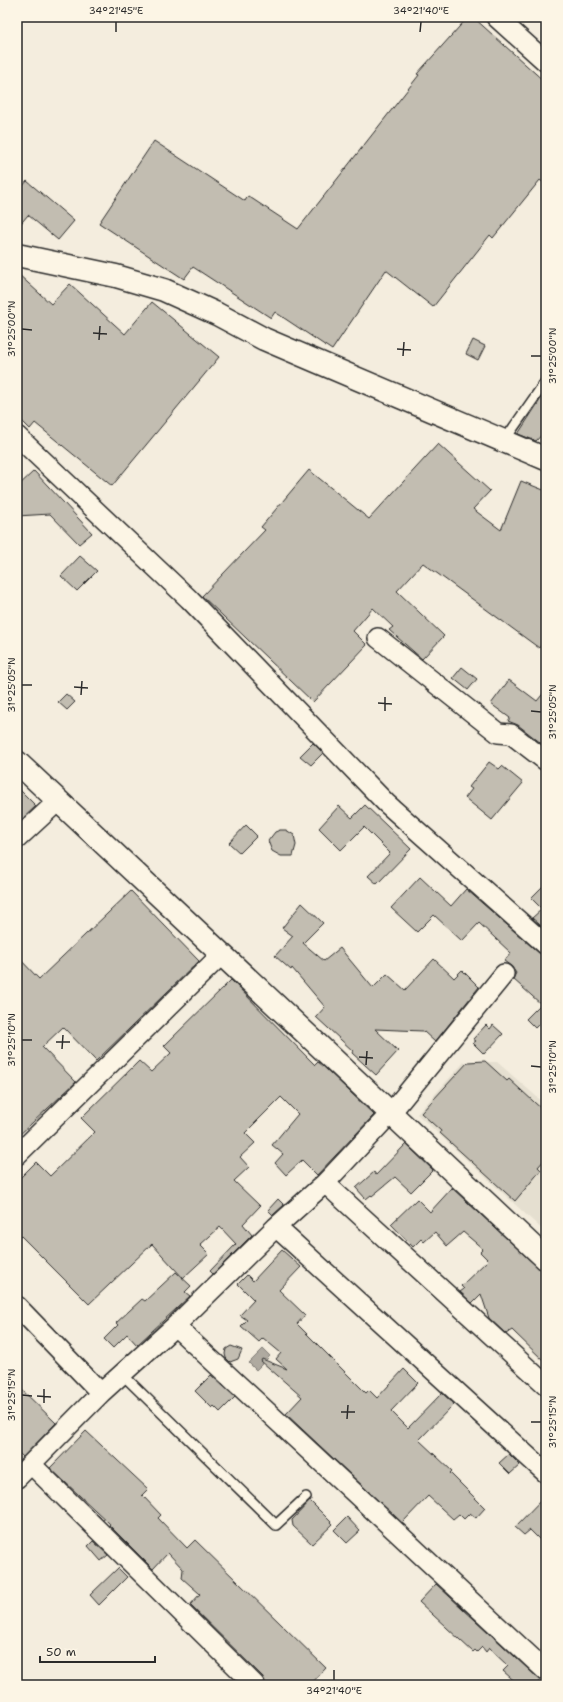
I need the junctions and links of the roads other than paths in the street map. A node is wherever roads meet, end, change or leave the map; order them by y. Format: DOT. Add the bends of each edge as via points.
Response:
graph roads {
  1 [pos="496,17"];
  2 [pos="546,62"];
  3 [pos="17,255"];
  4 [pos="546,380"];
  5 [pos="17,436"];
  6 [pos="504,441"];
  7 [pos="546,459"];
  8 [pos="378,638"];
  9 [pos="546,761"];
  10 [pos="17,762"];
  11 [pos="58,801"];
  12 [pos="17,839"];
  13 [pos="546,945"];
  14 [pos="221,955"];
  15 [pos="504,974"];
  16 [pos="390,1114"];
  17 [pos="17,1154"];
  18 [pos="325,1183"];
  19 [pos="276,1227"];
  20 [pos="546,1259"];
  21 [pos="17,1306"];
  22 [pos="175,1326"];
  23 [pos="122,1374"];
  24 [pos="546,1385"];
  25 [pos="102,1393"];
  26 [pos="31,1464"];
  27 [pos="546,1474"];
  28 [pos="17,1478"];
  29 [pos="306,1497"];
  30 [pos="546,1671"];
  31 [pos="255,1685"];
  1 -- 2 [label="street"];
  3 -- 6 [label="street" via="116,276 164,290 264,339"];
  4 -- 6 [label="lane"];
  5 -- 13 [label="street" via="189,599 386,803"];
  6 -- 7 [label="street"];
  8 -- 9 [label="street" via="498,733 511,734"];
  10 -- 11 [label="street"];
  11 -- 12 [label="street"];
  11 -- 14 [label="street"];
  14 -- 16 [label="street"];
  14 -- 17 [label="street"];
  15 -- 16 [label="street"];
  16 -- 18 [label="street"];
  16 -- 20 [label="street"];
  18 -- 19 [label="street"];
  18 -- 24 [label="street"];
  19 -- 22 [label="street"];
  19 -- 27 [label="street"];
  21 -- 25 [label="street"];
  22 -- 23 [label="street"];
  22 -- 30 [label="street"];
  23 -- 25 [label="street"];
  23 -- 29 [label="lane" via="276,1525"];
  25 -- 26 [label="street"];
  26 -- 28 [label="street"];
  26 -- 31 [label="street"];
}
